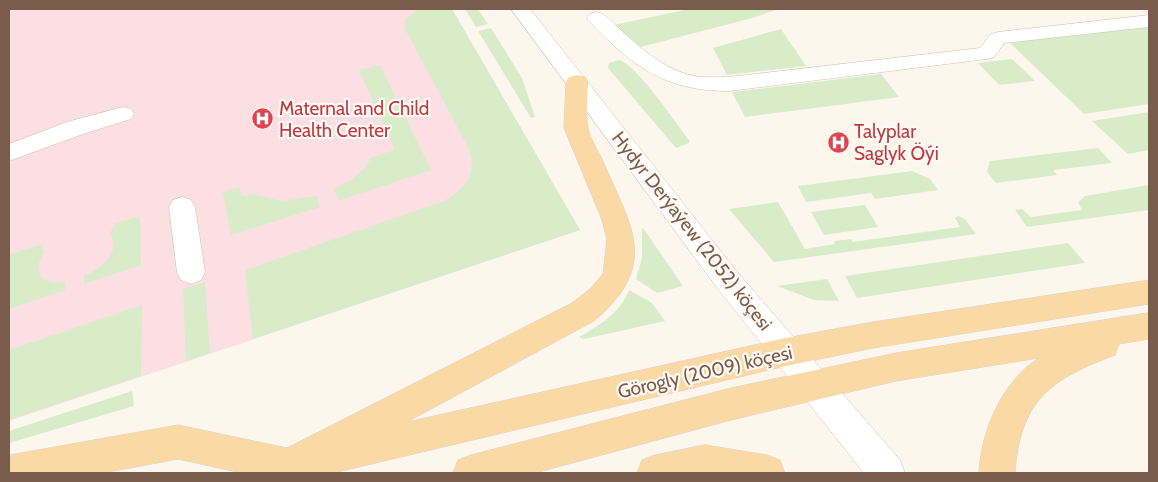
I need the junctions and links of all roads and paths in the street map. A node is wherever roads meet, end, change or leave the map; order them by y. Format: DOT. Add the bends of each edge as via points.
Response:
graph roads {
  1 [pos="520,9"];
  2 [pos="597,18"];
  3 [pos="1149,21"];
  4 [pos="576,82"];
  5 [pos="124,114"];
  6 [pos="9,153"];
  7 [pos="182,207"];
  8 [pos="192,272"];
  9 [pos="1149,292"];
  10 [pos="1149,326"];
  11 [pos="786,352"];
  12 [pos="814,385"];
  13 [pos="277,470"];
  14 [pos="10,473"];
  15 [pos="471,473"];
  16 [pos="655,473"];
  17 [pos="767,473"];
  18 [pos="887,473"];
  19 [pos="996,473"];
  1 -- 4 [label="street, Hydyr Derýaýew (2052) köçesi"];
  2 -- 3 [label="street" via="626,45 662,70 688,82 714,84 987,53 998,38"];
  4 -- 11 [label="street, Hydyr Derýaýew (2052) köçesi"];
  4 -- 13 [label="main road" via="576,128 621,240 616,278 600,298 553,330"];
  5 -- 6 [label="street"];
  7 -- 8 [label="street"];
  9 -- 11 [label="main road, Görogly (2009) köçesi" via="873,335"];
  10 -- 12 [label="main road, Görogly (2009) köçesi" via="896,367"];
  10 -- 19 [label="main road" via="1047,370 1016,405 1004,430"];
  11 -- 12 [label="street, Hydyr Derýaýew (2052) köçesi"];
  11 -- 13 [label="main road, Görogly (2009) köçesi"];
  12 -- 15 [label="main road, Görogly (2009) köçesi"];
  12 -- 18 [label="street, Hydyr Derýaýew (2052) köçesi"];
  13 -- 14 [label="main road" via="178,442"];
  16 -- 17 [label="main road" via="705,463"];
}
